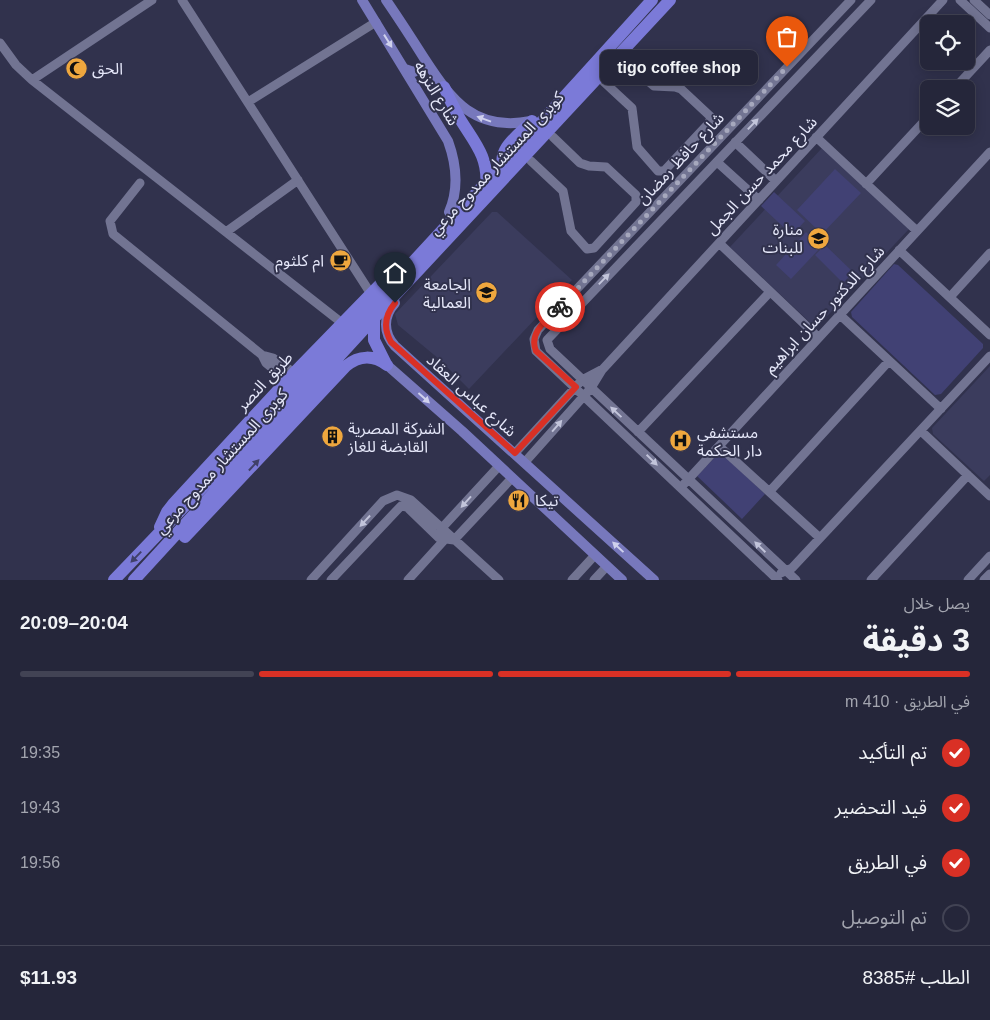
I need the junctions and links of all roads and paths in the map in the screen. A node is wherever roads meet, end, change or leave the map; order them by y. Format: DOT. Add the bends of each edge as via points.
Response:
graph roads {
  1 [pos="152,0"];
  2 [pos="182,0"];
  3 [pos="362,0"];
  4 [pos="386,0"];
  5 [pos="641,0"];
  6 [pos="652,0"];
  7 [pos="670,0"];
  8 [pos="680,0"];
  9 [pos="850,0"];
  10 [pos="872,0"];
  11 [pos="943,0"];
  12 [pos="960,0"];
  13 [pos="974,0"];
  14 [pos="990,15"];
  15 [pos="376,22"];
  16 [pos="990,28"];
  17 [pos="0,43"];
  18 [pos="990,50"];
  19 [pos="624,60"];
  20 [pos="428,64"];
  21 [pos="405,69"];
  22 [pos="32,80"];
  23 [pos="962,80"];
  24 [pos="604,82"];
  25 [pos="444,87"];
  26 [pos="248,102"];
  27 [pos="531,121"];
  28 [pos="920,126"];
  29 [pos="552,137"];
  30 [pos="816,137"];
  31 [pos="735,142"];
  32 [pos="990,152"];
  33 [pos="531,161"];
  34 [pos="717,162"];
  35 [pos="520,172"];
  36 [pos="298,180"];
  37 [pos="776,181"];
  38 [pos="140,184"];
  39 [pos="866,184"];
  40 [pos="759,200"];
  41 [pos="449,212"];
  42 [pos="467,229"];
  43 [pos="917,231"];
  44 [pos="226,232"];
  45 [pos="718,243"];
  46 [pos="899,250"];
  47 [pos="990,253"];
  48 [pos="394,270"];
  49 [pos="770,293"];
  50 [pos="371,294"];
  51 [pos="950,297"];
  52 [pos="395,303"];
  53 [pos="839,314"];
  54 [pos="546,321"];
  55 [pos="342,323"];
  56 [pos="555,330"];
  57 [pos="990,335"];
  58 [pos="818,337"];
  59 [pos="317,350"];
  60 [pos="990,356"];
  61 [pos="890,361"];
  62 [pos="387,365"];
  63 [pos="346,366"];
  64 [pos="602,370"];
  65 [pos="290,376"];
  66 [pos="582,380"];
  67 [pos="576,387"];
  68 [pos="591,388"];
  69 [pos="584,395"];
  70 [pos="941,409"];
  71 [pos="921,431"];
  72 [pos="638,432"];
  73 [pos="719,446"];
  74 [pos="515,453"];
  75 [pos="525,462"];
  76 [pos="499,466"];
  77 [pos="968,475"];
  78 [pos="512,478"];
  79 [pos="688,480"];
  80 [pos="681,488"];
  81 [pos="770,491"];
  82 [pos="990,496"];
  83 [pos="441,529"];
  84 [pos="158,534"];
  85 [pos="820,538"];
  86 [pos="449,539"];
  87 [pos="595,555"];
  88 [pos="990,556"];
  89 [pos="607,566"];
  90 [pos="143,570"];
  91 [pos="990,574"];
  92 [pos="790,575"];
  93 [pos="314,578"];
  94 [pos="776,579"];
  95 [pos="114,580"];
  96 [pos="134,580"];
  97 [pos="331,580"];
  98 [pos="408,580"];
  99 [pos="498,580"];
  100 [pos="572,580"];
  101 [pos="594,580"];
  102 [pos="622,580"];
  103 [pos="654,580"];
  104 [pos="871,580"];
  105 [pos="968,580"];
  106 [pos="984,580"];
  1 -- 22 [label="street"];
  2 -- 26 [label="street"];
  3 -- 15 [label="main road, شارع النزهه"];
  4 -- 20 [label="main road, شارع النزهه"];
  5 -- 27 [label="highway"];
  6 -- 84 [label="highway, كوبرى المستشار ممدوح مرعي" via="330,352"];
  7 -- 90 [label="highway, كوبرى المستشار ممدوح مرعي"];
  8 -- 19 [label="highway"];
  9 -- 54 [label="street, شارع حافظ رمضان"];
  31 -- 10 [label="street, شارع حافظ رمضان, one-way"];
  11 -- 30 [label="street, شارع محمد حسن الجمل"];
  12 -- 16 [label="street"];
  13 -- 14 [label="street"];
  15 -- 21 [label="main road, شارع النزهه, one-way"];
  15 -- 26 [label="street"];
  17 -- 22 [label="street"];
  18 -- 23 [label="street"];
  19 -- 24 [label="highway"];
  19 -- 24 [label="street" via="654,86 681,89 711,117 664,171 658,171 639,150 634,138 633,110"];
  20 -- 21 [label="main road" via="414,72"];
  20 -- 25 [label="main road, شارع النزهه"];
  21 -- 41 [label="main road, شارع النزهه" via="442,128 452,151 455,190"];
  22 -- 44 [label="street"];
  24 -- 29 [label="highway"];
  27 -- 25 [label="main road, شارع النزهه, one-way" via="506,124 480,118 461,106"];
  25 -- 42 [label="highway" via="480,148 486,165 484,199"];
  26 -- 36 [label="street"];
  27 -- 35 [label="highway" via="503,152 501,161 504,169"];
  28 -- 39 [label="street"];
  29 -- 33 [label="highway"];
  29 -- 33 [label="street" via="583,164 608,168 636,195 636,202 594,248 587,248 573,234 563,191"];
  30 -- 37 [label="street, شارع محمد حسن الجمل"];
  30 -- 39 [label="street"];
  31 -- 34 [label="street, شارع حافظ رمضان"];
  31 -- 37 [label="street"];
  32 -- 43 [label="street, شارع الدكتور حسان ابراهيم"];
  33 -- 35 [label="highway"];
  34 -- 40 [label="street"];
  56 -- 34 [label="street, شارع حافظ رمضان, one-way"];
  35 -- 42 [label="highway"];
  36 -- 44 [label="street"];
  36 -- 50 [label="street"];
  37 -- 40 [label="street, شارع محمد حسن الجمل"];
  38 -- 65 [label="street" via="110,222 113,234 262,355 273,358"];
  39 -- 43 [label="street"];
  40 -- 45 [label="street, شارع محمد حسن الجمل"];
  41 -- 42 [label="highway" via="462,213"];
  41 -- 48 [label="highway, طريق النصر"];
  42 -- 52 [label="highway"];
  43 -- 46 [label="street, شارع الدكتور حسان ابراهيم"];
  44 -- 55 [label="street"];
  45 -- 49 [label="street"];
  45 -- 64 [label="street, شارع محمد حسن الجمل"];
  46 -- 51 [label="street"];
  46 -- 53 [label="street, شارع الدكتور حسان ابراهيم"];
  47 -- 51 [label="street"];
  48 -- 50 [label="highway, طريق النصر"];
  48 -- 62 [label="highway" via="373,318 374,340"];
  49 -- 58 [label="street"];
  49 -- 72 [label="street"];
  50 -- 55 [label="highway, طريق النصر"];
  51 -- 57 [label="street"];
  52 -- 74 [label="main road, شارع عباس العقاد" via="386,322 391,342"];
  53 -- 58 [label="street, شارع الدكتور حسان ابراهيم"];
  53 -- 61 [label="street"];
  54 -- 56 [label="street"];
  54 -- 67 [label="street, شارع حافظ رمضان" via="534,339 536,351"];
  55 -- 59 [label="highway, طريق النصر"];
  56 -- 66 [label="street, شارع حافظ رمضان" via="548,340 550,349"];
  58 -- 73 [label="street, شارع الدكتور حسان ابراهيم"];
  59 -- 63 [label="highway" via="330,346 338,350"];
  59 -- 65 [label="highway, طريق النصر"];
  60 -- 70 [label="street"];
  61 -- 70 [label="street"];
  61 -- 81 [label="street"];
  62 -- 63 [label="highway" via="366,358"];
  62 -- 76 [label="main road, شارع عباس العقاد, one-way"];
  90 -- 63 [label="highway, one-way" via="169,554"];
  64 -- 66 [label="street, شارع محمد حسن الجمل"];
  64 -- 68 [label="street, شارع محمد حسن الجمل"];
  65 -- 84 [label="highway, طريق النصر" via="174,503"];
  66 -- 67 [label="street, شارع محمد حسن الجمل"];
  66 -- 68 [label="street"];
  67 -- 69 [label="street"];
  67 -- 74 [label="street, شارع محمد حسن الجمل"];
  68 -- 69 [label="street, شارع محمد حسن الجمل"];
  72 -- 68 [label="street, one-way"];
  75 -- 69 [label="street, شارع محمد حسن الجمل, one-way"];
  69 -- 80 [label="street, one-way"];
  70 -- 71 [label="street"];
  71 -- 77 [label="street"];
  71 -- 85 [label="street"];
  72 -- 79 [label="street"];
  73 -- 79 [label="street, شارع الدكتور حسان ابراهيم"];
  73 -- 81 [label="street"];
  74 -- 75 [label="main road, شارع عباس العقاد"];
  103 -- 75 [label="main road, شارع عباس العقاد, one-way"];
  76 -- 78 [label="main road, شارع عباس العقاد"];
  76 -- 83 [label="street, one-way"];
  77 -- 82 [label="street"];
  77 -- 104 [label="street"];
  78 -- 86 [label="street"];
  78 -- 87 [label="main road, شارع عباس العقاد"];
  79 -- 80 [label="street, شارع الدكتور حسان ابراهيم"];
  92 -- 79 [label="street, one-way"];
  80 -- 94 [label="street"];
  81 -- 85 [label="street"];
  83 -- 86 [label="street" via="440,534"];
  83 -- 93 [label="street, one-way" via="411,500 393,496 384,501"];
  84 -- 95 [label="highway, طريق النصر, one-way"];
  85 -- 92 [label="street"];
  86 -- 97 [label="street" via="437,536 407,507 400,507"];
  86 -- 98 [label="street"];
  86 -- 99 [label="street"];
  87 -- 89 [label="main road, شارع عباس العقاد"];
  87 -- 100 [label="street"];
  88 -- 105 [label="street"];
  89 -- 101 [label="street"];
  89 -- 102 [label="main road, شارع عباس العقاد"];
  90 -- 96 [label="highway"];
  91 -- 106 [label="street"];
  92 -- 94 [label="street"];
}
